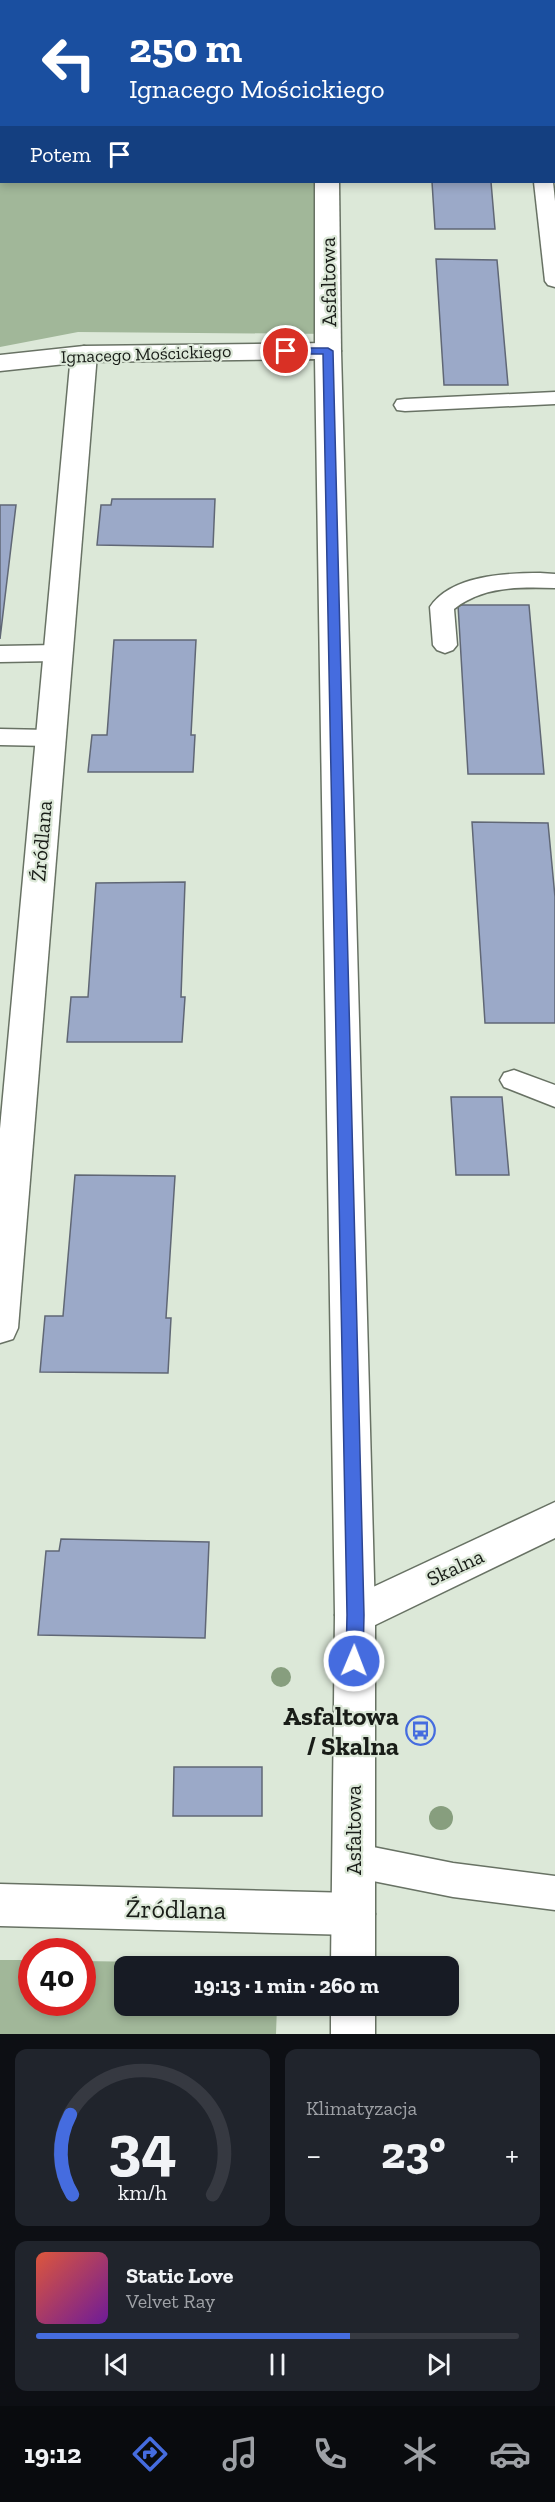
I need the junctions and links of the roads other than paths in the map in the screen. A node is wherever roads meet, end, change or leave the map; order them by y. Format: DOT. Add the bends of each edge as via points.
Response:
graph roads {
  1 [pos="327,183"];
  2 [pos="543,183"];
  3 [pos="552,235"];
  4 [pos="555,281"];
  5 [pos="328,351"];
  6 [pos="84,354"];
  7 [pos="0,363"];
  8 [pos="555,398"];
  9 [pos="405,405"];
  10 [pos="555,581"];
  11 [pos="445,645"];
  12 [pos="57,653"];
  13 [pos="0,654"];
  14 [pos="0,736"];
  15 [pos="50,738"];
  16 [pos="514,1080"];
  17 [pos="555,1096"];
  18 [pos="0,1328"];
  19 [pos="554,1521"];
  20 [pos="356,1615"];
  21 [pos="353,1860"];
  22 [pos="555,1893"];
  23 [pos="0,1905"];
  24 [pos="353,1914"];
  25 [pos="353,1956"];
  26 [pos="353,2016"];
  27 [pos="353,2034"];
  1 -- 5 [label="street, Asfaltowa"];
  2 -- 3 [label="lane"];
  3 -- 4 [label="lane"];
  5 -- 6 [label="street, Ignacego Mościckiego"];
  5 -- 20 [label="street, Asfaltowa"];
  6 -- 7 [label="street, Ignacego Mościckiego"];
  6 -- 12 [label="street, Źródlana"];
  8 -- 9 [label="lane"];
  10 -- 11 [label="lane" via="492,584 467,589 453,597 442,607"];
  12 -- 13 [label="lane"];
  12 -- 15 [label="street, Źródlana"];
  14 -- 15 [label="lane"];
  15 -- 18 [label="street, Źródlana"];
  16 -- 17 [label="lane"];
  19 -- 20 [label="street, Skalna"];
  20 -- 21 [label="street, Asfaltowa"];
  21 -- 22 [label="lane" via="498,1888"];
  21 -- 24 [label="street, Asfaltowa"];
  23 -- 24 [label="street, Źródlana"];
  24 -- 25 [label="street, Asfaltowa"];
  26 -- 27 [label="street"];
}
